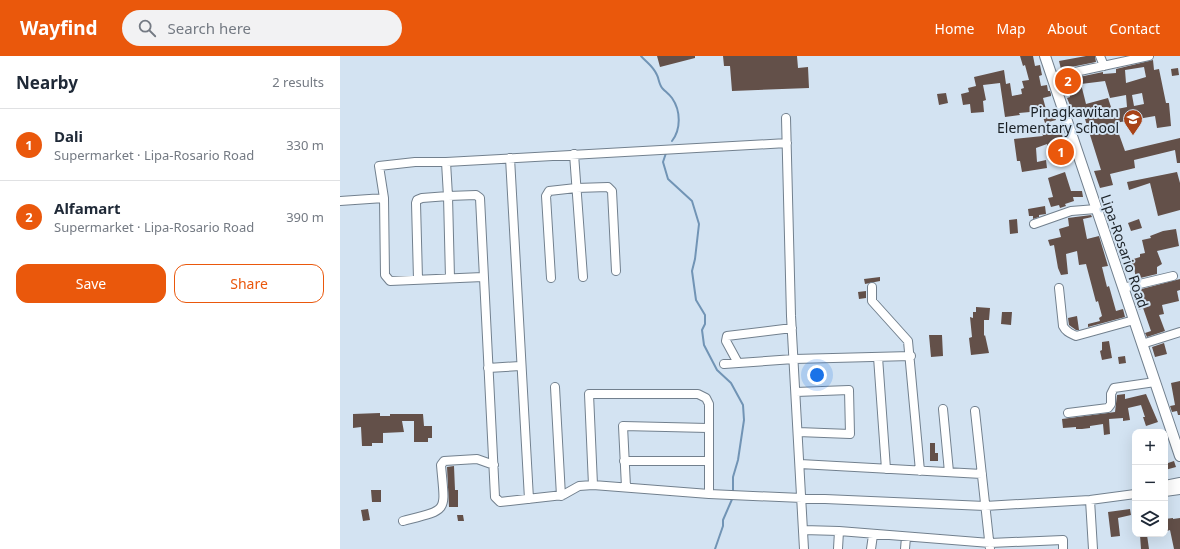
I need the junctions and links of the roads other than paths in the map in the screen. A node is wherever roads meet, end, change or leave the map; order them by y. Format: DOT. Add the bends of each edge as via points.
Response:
graph roads {
  1 [pos="1045,56"];
  2 [pos="1100,56"];
  3 [pos="1149,56"];
  4 [pos="1122,59"];
  5 [pos="1104,66"];
  6 [pos="1052,77"];
  7 [pos="786,118"];
  8 [pos="787,142"];
  9 [pos="574,154"];
  10 [pos="510,158"];
  11 [pos="446,162"];
  12 [pos="576,188"];
  13 [pos="448,196"];
  14 [pos="384,198"];
  15 [pos="340,201"];
  16 [pos="1096,209"];
  17 [pos="1034,224"];
  18 [pos="616,271"];
  19 [pos="1173,276"];
  20 [pos="483,277"];
  21 [pos="450,278"];
  22 [pos="551,278"];
  23 [pos="583,278"];
  24 [pos="418,279"];
  25 [pos="872,287"];
  26 [pos="1059,288"];
  27 [pos="1123,288"];
  28 [pos="1134,320"];
  29 [pos="792,328"];
  30 [pos="1180,332"];
  31 [pos="1142,344"];
  32 [pos="910,356"];
  33 [pos="878,357"];
  34 [pos="794,359"];
  35 [pos="738,363"];
  36 [pos="724,364"];
  37 [pos="520,366"];
  38 [pos="488,368"];
  39 [pos="1155,382"];
  40 [pos="555,388"];
  41 [pos="796,392"];
  42 [pos="944,409"];
  43 [pos="975,411"];
  44 [pos="1068,413"];
  45 [pos="708,428"];
  46 [pos="798,432"];
  47 [pos="1180,456"];
  48 [pos="624,461"];
  49 [pos="709,461"];
  50 [pos="800,464"];
  51 [pos="494,466"];
  52 [pos="886,469"];
  53 [pos="920,471"];
  54 [pos="949,472"];
  55 [pos="982,474"];
  56 [pos="1180,482"];
  57 [pos="1168,484"];
  58 [pos="593,485"];
  59 [pos="626,487"];
  60 [pos="1180,490"];
  61 [pos="1168,492"];
  62 [pos="709,494"];
  63 [pos="1132,494"];
  64 [pos="561,496"];
  65 [pos="801,497"];
  66 [pos="529,499"];
  67 [pos="1090,500"];
  68 [pos="985,506"];
  69 [pos="403,521"];
  70 [pos="803,530"];
  71 [pos="839,531"];
  72 [pos="873,535"];
  73 [pos="906,537"];
  74 [pos="990,546"];
  75 [pos="804,549"];
  76 [pos="838,549"];
  77 [pos="871,549"];
  78 [pos="905,549"];
  79 [pos="1063,549"];
  80 [pos="1093,549"];
  1 -- 6 [label="main road, Lipa-Rosario Road"];
  2 -- 5 [label="street"];
  3 -- 4 [label="street"];
  4 -- 5 [label="street"];
  5 -- 6 [label="street"];
  6 -- 16 [label="main road, Lipa-Rosario Road"];
  7 -- 8 [label="street"];
  8 -- 9 [label="street"];
  8 -- 29 [label="street"];
  9 -- 10 [label="street"];
  9 -- 12 [label="street"];
  10 -- 11 [label="street"];
  10 -- 37 [label="street"];
  11 -- 13 [label="street"];
  11 -- 14 [label="street" via="379,166"];
  12 -- 18 [label="street" via="608,187 612,191"];
  12 -- 22 [label="street" via="550,191 546,196"];
  12 -- 23 [label="street"];
  13 -- 20 [label="street" via="476,195 480,198"];
  13 -- 21 [label="street"];
  13 -- 24 [label="street" via="417,200"];
  14 -- 15 [label="street"];
  14 -- 24 [label="street" via="385,275 390,281"];
  16 -- 17 [label="street" via="1071,211"];
  16 -- 27 [label="main road, Lipa-Rosario Road"];
  19 -- 27 [label="street"];
  20 -- 21 [label="street"];
  20 -- 38 [label="street"];
  21 -- 24 [label="street"];
  25 -- 32 [label="street" via="872,301 907,338"];
  26 -- 28 [label="street" via="1065,330 1076,336"];
  27 -- 28 [label="main road, Lipa-Rosario Road"];
  28 -- 31 [label="main road, Lipa-Rosario Road"];
  29 -- 34 [label="street"];
  29 -- 35 [label="street" via="727,336 726,341"];
  30 -- 31 [label="street"];
  31 -- 39 [label="main road, Lipa-Rosario Road"];
  32 -- 33 [label="street"];
  32 -- 53 [label="street"];
  33 -- 34 [label="street"];
  33 -- 52 [label="street"];
  34 -- 35 [label="street"];
  34 -- 41 [label="street"];
  35 -- 36 [label="street"];
  37 -- 38 [label="street"];
  37 -- 66 [label="street"];
  38 -- 51 [label="street"];
  39 -- 44 [label="street" via="1114,388 1108,408"];
  39 -- 47 [label="main road, Lipa-Rosario Road"];
  40 -- 64 [label="street"];
  41 -- 46 [label="street"];
  41 -- 46 [label="street" via="849,390 850,434"];
  42 -- 54 [label="street"];
  43 -- 55 [label="street"];
  45 -- 48 [label="street" via="623,426"];
  45 -- 49 [label="street"];
  45 -- 58 [label="street" via="709,404 706,398 698,394 589,394"];
  46 -- 50 [label="street"];
  48 -- 49 [label="street"];
  48 -- 59 [label="street"];
  49 -- 62 [label="street"];
  50 -- 52 [label="street"];
  50 -- 65 [label="street"];
  51 -- 66 [label="street" via="497,500 500,502"];
  51 -- 69 [label="street" via="477,459 444,460 442,508"];
  52 -- 53 [label="street"];
  53 -- 54 [label="street"];
  54 -- 55 [label="street"];
  55 -- 68 [label="street"];
  56 -- 57 [label="street"];
  58 -- 59 [label="street"];
  58 -- 64 [label="street" via="579,486"];
  59 -- 62 [label="street"];
  60 -- 61 [label="street"];
  62 -- 65 [label="street"];
  63 -- 67 [label="street"];
  64 -- 66 [label="street"];
  65 -- 68 [label="street"];
  65 -- 70 [label="street"];
  67 -- 68 [label="street"];
  67 -- 80 [label="street"];
  68 -- 74 [label="street"];
  70 -- 71 [label="street"];
  70 -- 75 [label="street"];
  71 -- 72 [label="street"];
  71 -- 76 [label="street"];
  72 -- 73 [label="street"];
  72 -- 77 [label="street"];
  73 -- 74 [label="street"];
  73 -- 78 [label="street"];
  74 -- 79 [label="street" via="1063,540"];
}
